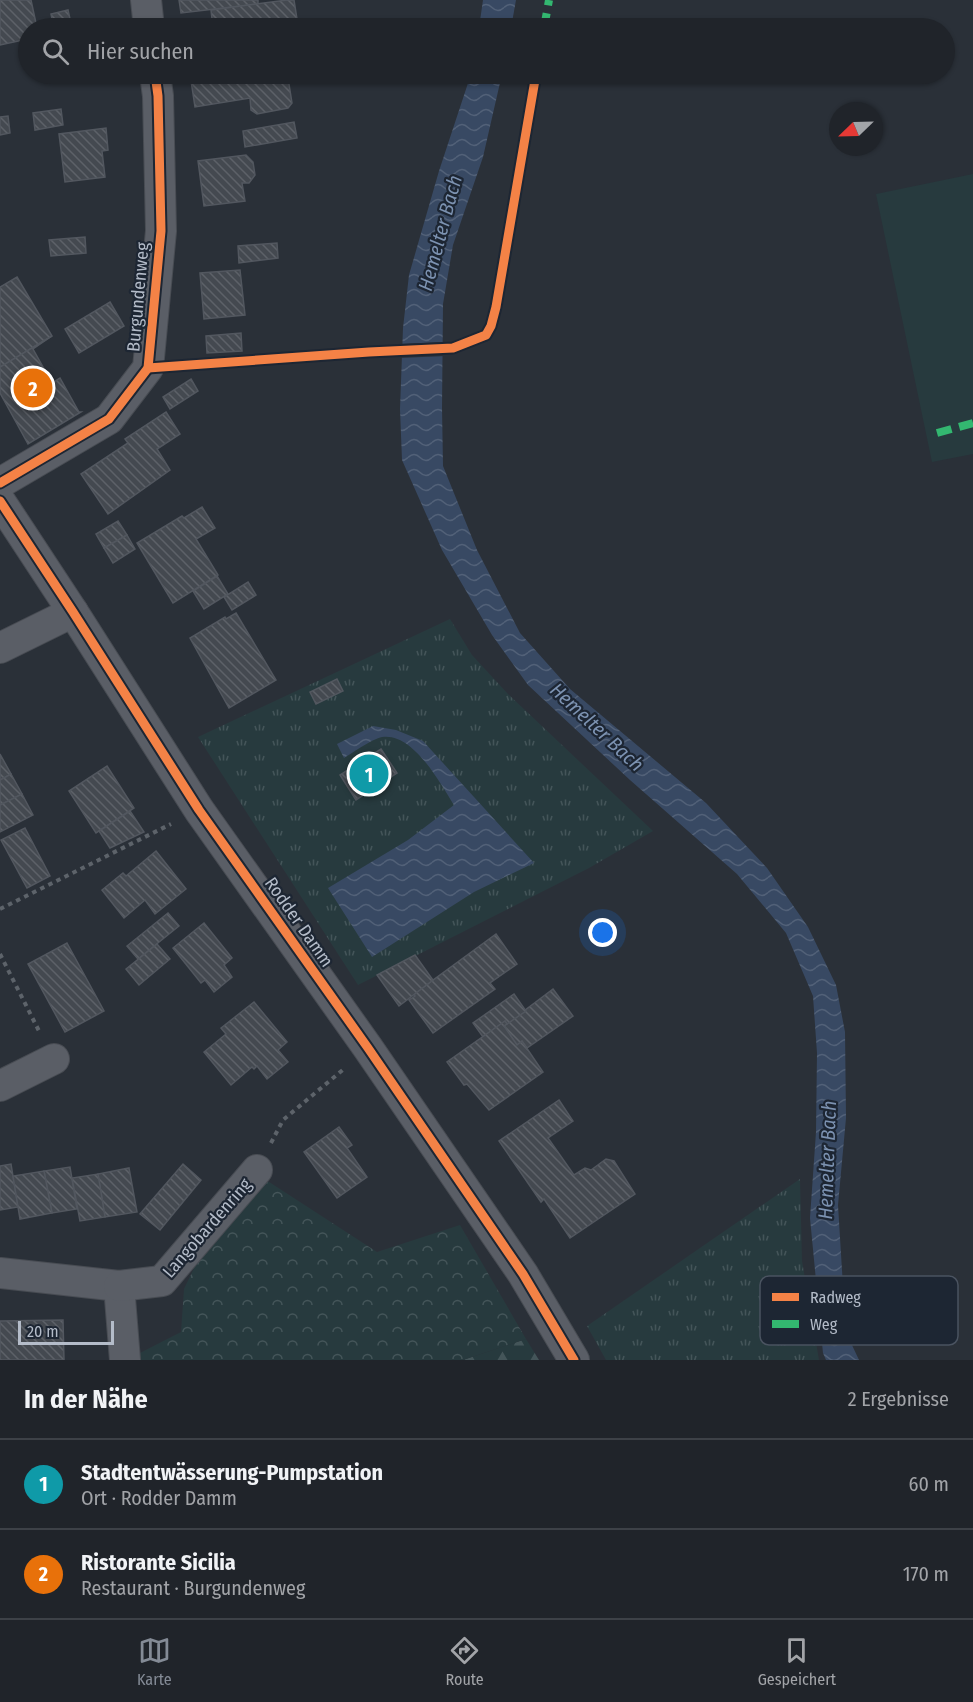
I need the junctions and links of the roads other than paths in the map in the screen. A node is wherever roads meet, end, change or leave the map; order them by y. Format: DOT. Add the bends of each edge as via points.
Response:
graph roads {
  1 [pos="146,0"];
  2 [pos="148,18"];
  3 [pos="156,84"];
  4 [pos="0,483"];
  5 [pos="0,501"];
  6 [pos="74,612"];
  7 [pos="0,648"];
  8 [pos="54,1059"];
  9 [pos="0,1086"];
  10 [pos="257,1170"];
  11 [pos="0,1273"];
  12 [pos="119,1286"];
  13 [pos="125,1360"];
  14 [pos="574,1360"];
  1 -- 2 [label="street"];
  3 -- 4 [label="street, Burgundenweg" via="161,231 148,368 109,419"];
  5 -- 6 [label="street, Rodder Damm"];
  6 -- 7 [label="street"];
  6 -- 14 [label="street, Rodder Damm" via="198,810 523,1274"];
  8 -- 9 [label="street"];
  10 -- 12 [label="street, Langobardenring" via="162,1281"];
  11 -- 12 [label="street, Langobardenring"];
  12 -- 13 [label="street"];
}
